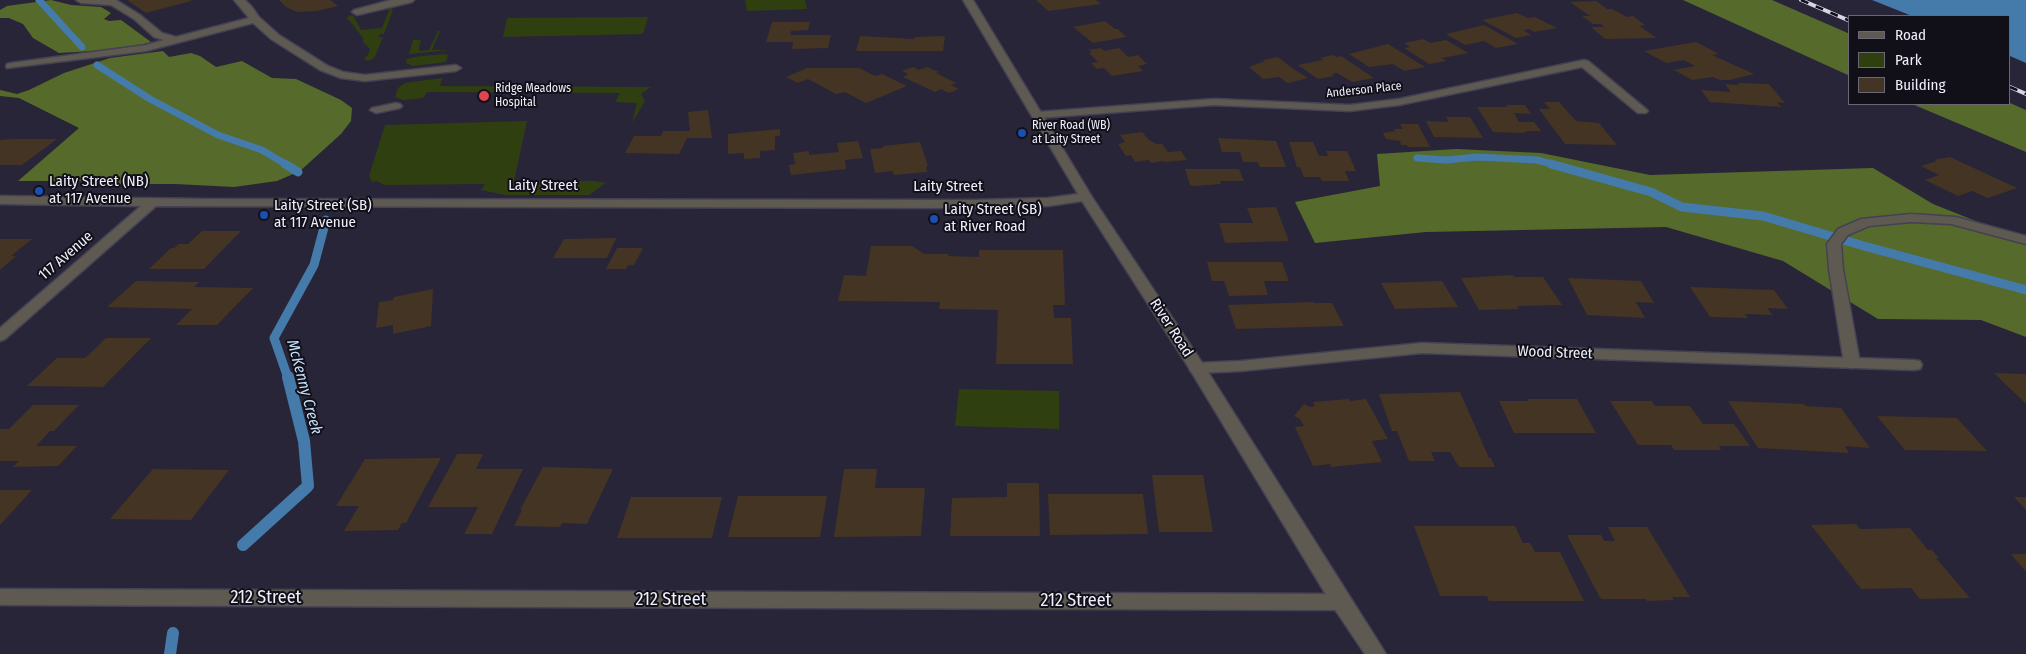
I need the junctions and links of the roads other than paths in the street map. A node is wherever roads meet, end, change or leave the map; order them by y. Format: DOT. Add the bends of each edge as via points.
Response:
graph roads {
  1 [pos="81,0"];
  2 [pos="240,0"];
  3 [pos="409,0"];
  4 [pos="968,0"];
  5 [pos="358,12"];
  6 [pos="255,19"];
  7 [pos="179,40"];
  8 [pos="11,66"];
  9 [pos="456,68"];
  10 [pos="396,106"];
  11 [pos="376,110"];
  12 [pos="1642,111"];
  13 [pos="1038,115"];
  14 [pos="1086,197"];
  15 [pos="0,200"];
  16 [pos="154,201"];
  17 [pos="2026,240"];
  18 [pos="0,336"];
  19 [pos="1852,363"];
  20 [pos="1914,365"];
  21 [pos="1197,368"];
  22 [pos="0,597"];
  23 [pos="1341,602"];
  24 [pos="1376,654"];
  1 -- 7 [label="street" via="113,2 158,36"];
  2 -- 6 [label="street"];
  3 -- 5 [label="street"];
  4 -- 13 [label="street, River Road"];
  6 -- 7 [label="street"];
  6 -- 9 [label="street" via="283,42 341,75 365,78"];
  7 -- 8 [label="street" via="132,51"];
  10 -- 11 [label="street"];
  12 -- 13 [label="street, Anderson Place" via="1584,63 1399,102 1350,108 1214,102"];
  13 -- 14 [label="street, River Road"];
  14 -- 16 [label="street, Laity Street" via="1048,202 974,204"];
  14 -- 21 [label="street, River Road"];
  15 -- 16 [label="street, Laity Street"];
  16 -- 18 [label="street, 117 Avenue"];
  17 -- 19 [label="street" via="1951,220 1911,218 1866,222 1843,232 1834,244"];
  19 -- 20 [label="street, Wood Street"];
  19 -- 21 [label="street, Wood Street" via="1422,348"];
  21 -- 23 [label="street, River Road"];
  22 -- 23 [label="street, 212 Street"];
  23 -- 24 [label="street, River Road"];
}
